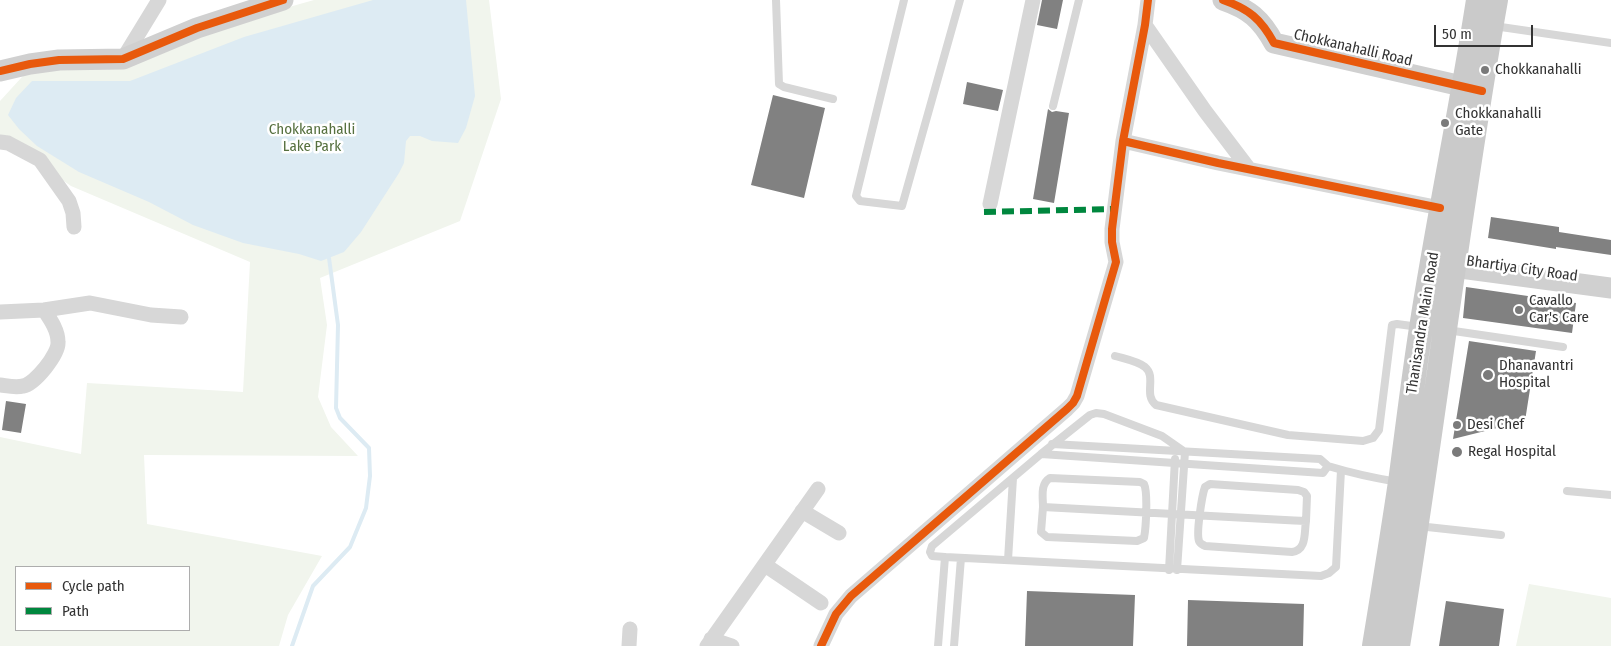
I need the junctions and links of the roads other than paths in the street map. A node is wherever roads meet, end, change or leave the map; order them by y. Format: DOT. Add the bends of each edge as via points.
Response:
graph roads {
  1 [pos="159,0"];
  2 [pos="283,0"];
  3 [pos="776,0"];
  4 [pos="904,0"];
  5 [pos="960,0"];
  6 [pos="1033,0"];
  7 [pos="1079,0"];
  8 [pos="1148,0"];
  9 [pos="1223,0"];
  10 [pos="1478,0"];
  11 [pos="1496,0"];
  12 [pos="1145,26"];
  13 [pos="1492,26"];
  14 [pos="1611,42"];
  15 [pos="123,59"];
  16 [pos="0,71"];
  17 [pos="1473,89"];
  18 [pos="833,98"];
  19 [pos="1053,106"];
  20 [pos="1123,141"];
  21 [pos="0,142"];
  22 [pos="1248,169"];
  23 [pos="990,204"];
  24 [pos="1440,208"];
  25 [pos="74,227"];
  26 [pos="1443,261"];
  27 [pos="1611,282"];
  28 [pos="1611,288"];
  29 [pos="44,310"];
  30 [pos="0,312"];
  31 [pos="181,317"];
  32 [pos="1421,327"];
  33 [pos="1445,330"];
  34 [pos="1563,347"];
  35 [pos="1115,356"];
  36 [pos="0,385"];
  37 [pos="1052,444"];
  38 [pos="1175,452"];
  39 [pos="1184,452"];
  40 [pos="1041,454"];
  41 [pos="1175,462"];
  42 [pos="1184,463"];
  43 [pos="1328,466"];
  44 [pos="1341,470"];
  45 [pos="1013,478"];
  46 [pos="1400,482"];
  47 [pos="818,489"];
  48 [pos="1567,491"];
  49 [pos="1611,495"];
  50 [pos="1042,507"];
  51 [pos="802,511"];
  52 [pos="1145,513"];
  53 [pos="1177,515"];
  54 [pos="1200,517"];
  55 [pos="1306,521"];
  56 [pos="1417,526"];
  57 [pos="840,533"];
  58 [pos="1501,535"];
  59 [pos="945,557"];
  60 [pos="961,558"];
  61 [pos="1008,560"];
  62 [pos="766,565"];
  63 [pos="1168,570"];
  64 [pos="1177,570"];
  65 [pos="821,603"];
  66 [pos="630,629"];
  67 [pos="709,643"];
  68 [pos="629,646"];
  69 [pos="732,646"];
  70 [pos="822,646"];
  71 [pos="938,646"];
  72 [pos="954,646"];
  73 [pos="1374,646"];
  74 [pos="1398,646"];
  1 -- 15 [label="street"];
  2 -- 15 [label="street" via="197,28"];
  3 -- 18 [label="lane" via="779,84"];
  4 -- 5 [label="lane" via="856,196 860,201 902,206"];
  6 -- 23 [label="street"];
  7 -- 19 [label="lane"];
  8 -- 12 [label="street"];
  9 -- 17 [label="street, Chokkanahalli Road" via="1247,10 1265,26 1274,43"];
  10 -- 17 [label="main road, Thanisandra Main Road"];
  11 -- 13 [label="main road, Thanisandra Main Road"];
  12 -- 20 [label="street"];
  12 -- 22 [label="street"];
  13 -- 14 [label="lane"];
  13 -- 17 [label="main road, Thanisandra Main Road"];
  15 -- 16 [label="street" via="59,60"];
  17 -- 24 [label="main road, Thanisandra Main Road"];
  17 -- 26 [label="main road, Thanisandra Main Road"];
  20 -- 22 [label="street"];
  20 -- 70 [label="street" via="1112,229 1116,262 1073,403 851,596 836,614"];
  21 -- 25 [label="street" via="36,157 69,202"];
  22 -- 24 [label="street"];
  24 -- 26 [label="main road, Thanisandra Main Road"];
  26 -- 27 [label="street, Bhartiya City Road"];
  26 -- 28 [label="street, Bhartiya City Road"];
  26 -- 32 [label="main road, Thanisandra Main Road"];
  26 -- 33 [label="main road, Thanisandra Main Road"];
  29 -- 30 [label="street"];
  29 -- 31 [label="street" via="96,304 151,315"];
  29 -- 36 [label="street" via="59,343 55,354 32,383 23,387"];
  32 -- 35 [label="lane" via="1392,325 1379,430 1373,438 1364,441 1288,435 1156,405 1150,397 1149,371 1135,362"];
  32 -- 46 [label="main road, Thanisandra Main Road"];
  33 -- 34 [label="lane"];
  33 -- 56 [label="main road, Thanisandra Main Road"];
  37 -- 38 [label="lane"];
  37 -- 39 [label="lane" via="1096,413 1162,436"];
  37 -- 40 [label="lane"];
  38 -- 39 [label="lane"];
  38 -- 41 [label="lane"];
  39 -- 42 [label="lane"];
  39 -- 43 [label="lane" via="1320,460"];
  40 -- 41 [label="lane"];
  40 -- 45 [label="lane"];
  41 -- 42 [label="lane"];
  41 -- 53 [label="lane"];
  42 -- 43 [label="lane" via="1323,473"];
  42 -- 53 [label="lane"];
  43 -- 44 [label="lane"];
  44 -- 46 [label="lane"];
  44 -- 64 [label="lane" via="1336,567 1329,573 1321,576"];
  45 -- 59 [label="lane" via="932,546 932,556"];
  45 -- 61 [label="lane"];
  46 -- 73 [label="main road, Thanisandra Main Road"];
  47 -- 51 [label="street"];
  48 -- 49 [label="lane"];
  50 -- 52 [label="lane"];
  50 -- 52 [label="lane" via="1042,532 1047,537 1137,541 1144,538"];
  50 -- 52 [label="lane" via="1043,485 1050,478 1140,482 1146,488"];
  51 -- 57 [label="street"];
  51 -- 62 [label="street"];
  52 -- 53 [label="lane"];
  53 -- 54 [label="lane"];
  53 -- 63 [label="lane"];
  53 -- 64 [label="lane"];
  54 -- 55 [label="lane"];
  54 -- 55 [label="lane" via="1199,540 1206,546 1292,552 1303,546"];
  54 -- 55 [label="lane" via="1203,492 1210,484 1304,492"];
  56 -- 58 [label="lane"];
  56 -- 74 [label="main road, Thanisandra Main Road"];
  59 -- 60 [label="lane"];
  59 -- 71 [label="lane"];
  60 -- 61 [label="lane"];
  60 -- 72 [label="lane"];
  61 -- 63 [label="lane"];
  62 -- 65 [label="street"];
  62 -- 67 [label="street"];
  63 -- 64 [label="lane"];
  66 -- 68 [label="street"];
  67 -- 69 [label="street"];
}
